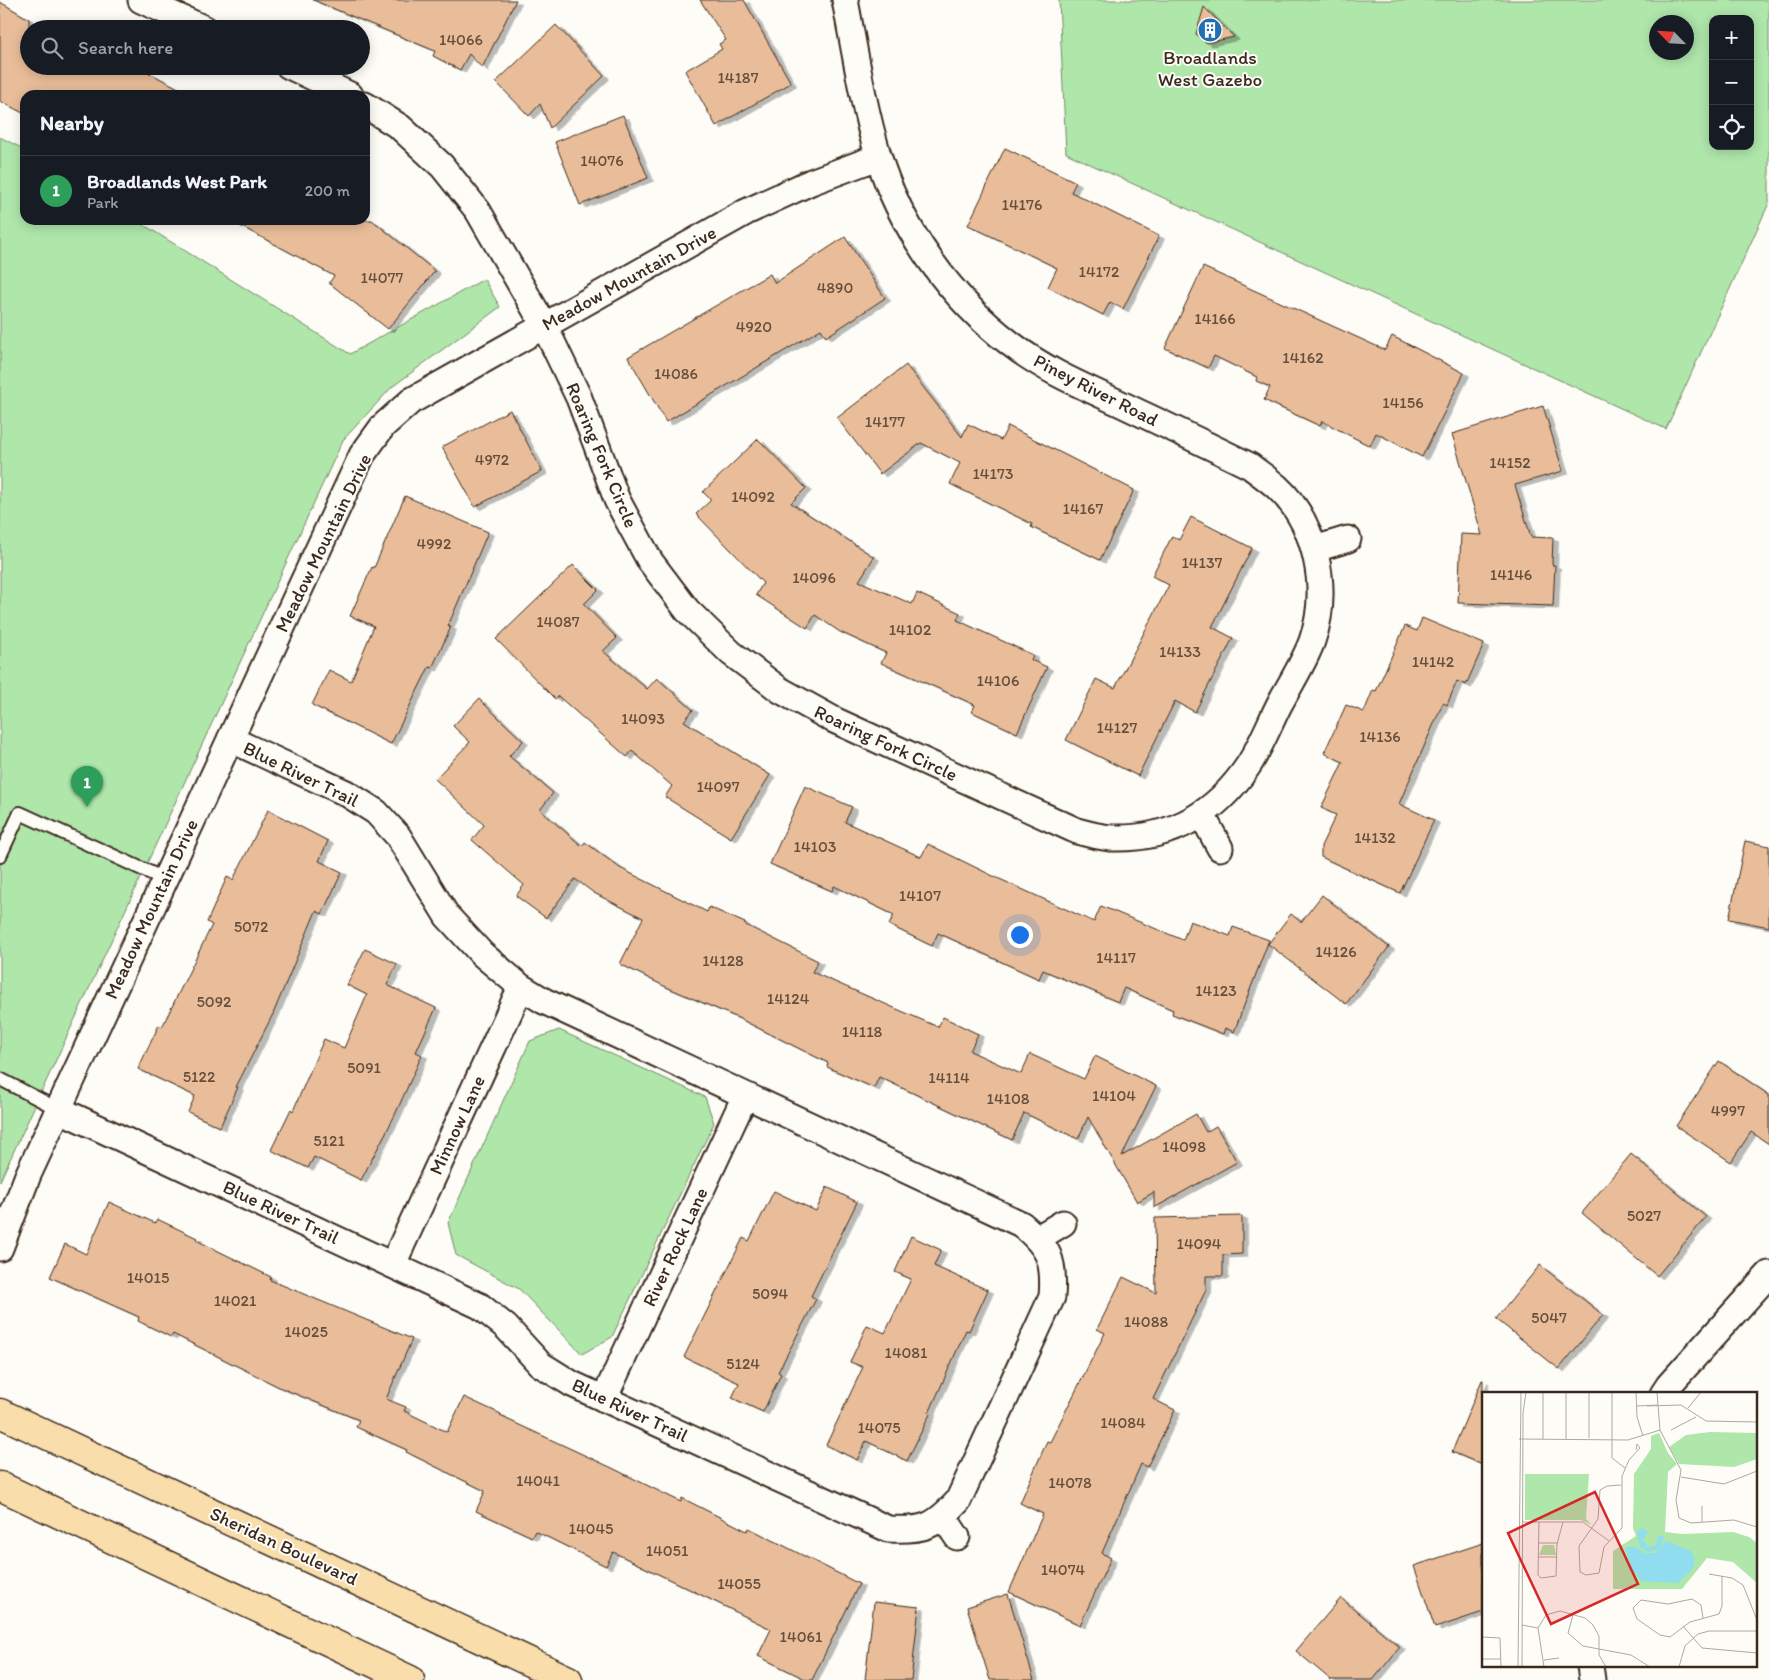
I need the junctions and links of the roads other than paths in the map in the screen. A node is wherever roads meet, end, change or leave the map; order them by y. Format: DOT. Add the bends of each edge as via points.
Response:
graph roads {
  1 [pos="141,0"];
  2 [pos="845,0"];
  3 [pos="185,20"];
  4 [pos="308,75"];
  5 [pos="339,90"];
  6 [pos="370,108"];
  7 [pos="878,156"];
  8 [pos="544,325"];
  9 [pos="1348,539"];
  10 [pos="1315,549"];
  11 [pos="230,739"];
  12 [pos="1202,814"];
  13 [pos="1220,848"];
  14 [pos="0,856"];
  15 [pos="164,879"];
  16 [pos="521,987"];
  17 [pos="0,1079"];
  18 [pos="745,1096"];
  19 [pos="58,1109"];
  20 [pos="28,1175"];
  21 [pos="0,1213"];
  22 [pos="1063,1223"];
  23 [pos="1038,1238"];
  24 [pos="0,1248"];
  25 [pos="392,1264"];
  26 [pos="1769,1274"];
  27 [pos="1664,1392"];
  28 [pos="604,1399"];
  29 [pos="0,1413"];
  30 [pos="0,1486"];
  31 [pos="943,1516"];
  32 [pos="958,1537"];
  33 [pos="410,1680"];
  34 [pos="568,1680"];
  1 -- 3 [label="street"];
  2 -- 7 [label="street, Piney River Road"];
  4 -- 5 [label="street"];
  6 -- 8 [label="street, Roaring Fork Circle" via="400,127 442,166 478,211"];
  7 -- 8 [label="street, Meadow Mountain Drive" via="746,212"];
  7 -- 10 [label="street, Piney River Road" via="901,212 932,263 977,314 1011,344 1055,373 1250,466 1278,488 1300,516"];
  8 -- 11 [label="street, Meadow Mountain Drive" via="411,401 383,426 362,455"];
  8 -- 12 [label="street, Roaring Fork Circle" via="579,398 617,500 650,561 687,610 731,653 780,690 834,720 1077,832 1109,838 1145,837 1180,826"];
  9 -- 10 [label="street"];
  10 -- 12 [label="street, Roaring Fork Circle" via="1320,577 1320,612 1312,642 1249,764 1230,791"];
  11 -- 15 [label="street, Meadow Mountain Drive"];
  11 -- 16 [label="street, Blue River Trail" via="346,793 376,812 398,836 447,916 482,954"];
  12 -- 13 [label="street"];
  14 -- 15 [label="lane" via="20,813"];
  15 -- 19 [label="street, Meadow Mountain Drive"];
  16 -- 18 [label="street, Blue River Trail" via="544,1001"];
  16 -- 25 [label="street, Minnow Lane"];
  17 -- 19 [label="lane"];
  18 -- 23 [label="street, Blue River Trail" via="1021,1224"];
  18 -- 28 [label="street, River Rock Lane"];
  19 -- 20 [label="street, Meadow Mountain Drive"];
  19 -- 25 [label="street, Blue River Trail"];
  20 -- 21 [label="street, Meadow Mountain Drive"];
  20 -- 24 [label="street, Meadow Mountain Drive"];
  22 -- 23 [label="street"];
  23 -- 31 [label="street, Blue River Trail" via="1048,1254 1054,1275 1052,1297 958,1501"];
  25 -- 28 [label="street, Blue River Trail" via="480,1306 506,1327 540,1364"];
  26 -- 27 [label="street"];
  28 -- 31 [label="street, Blue River Trail" via="888,1529 912,1530 933,1524"];
  29 -- 34 [label="main road, Sheridan Boulevard"];
  30 -- 33 [label="main road"];
  31 -- 32 [label="street"];
}
